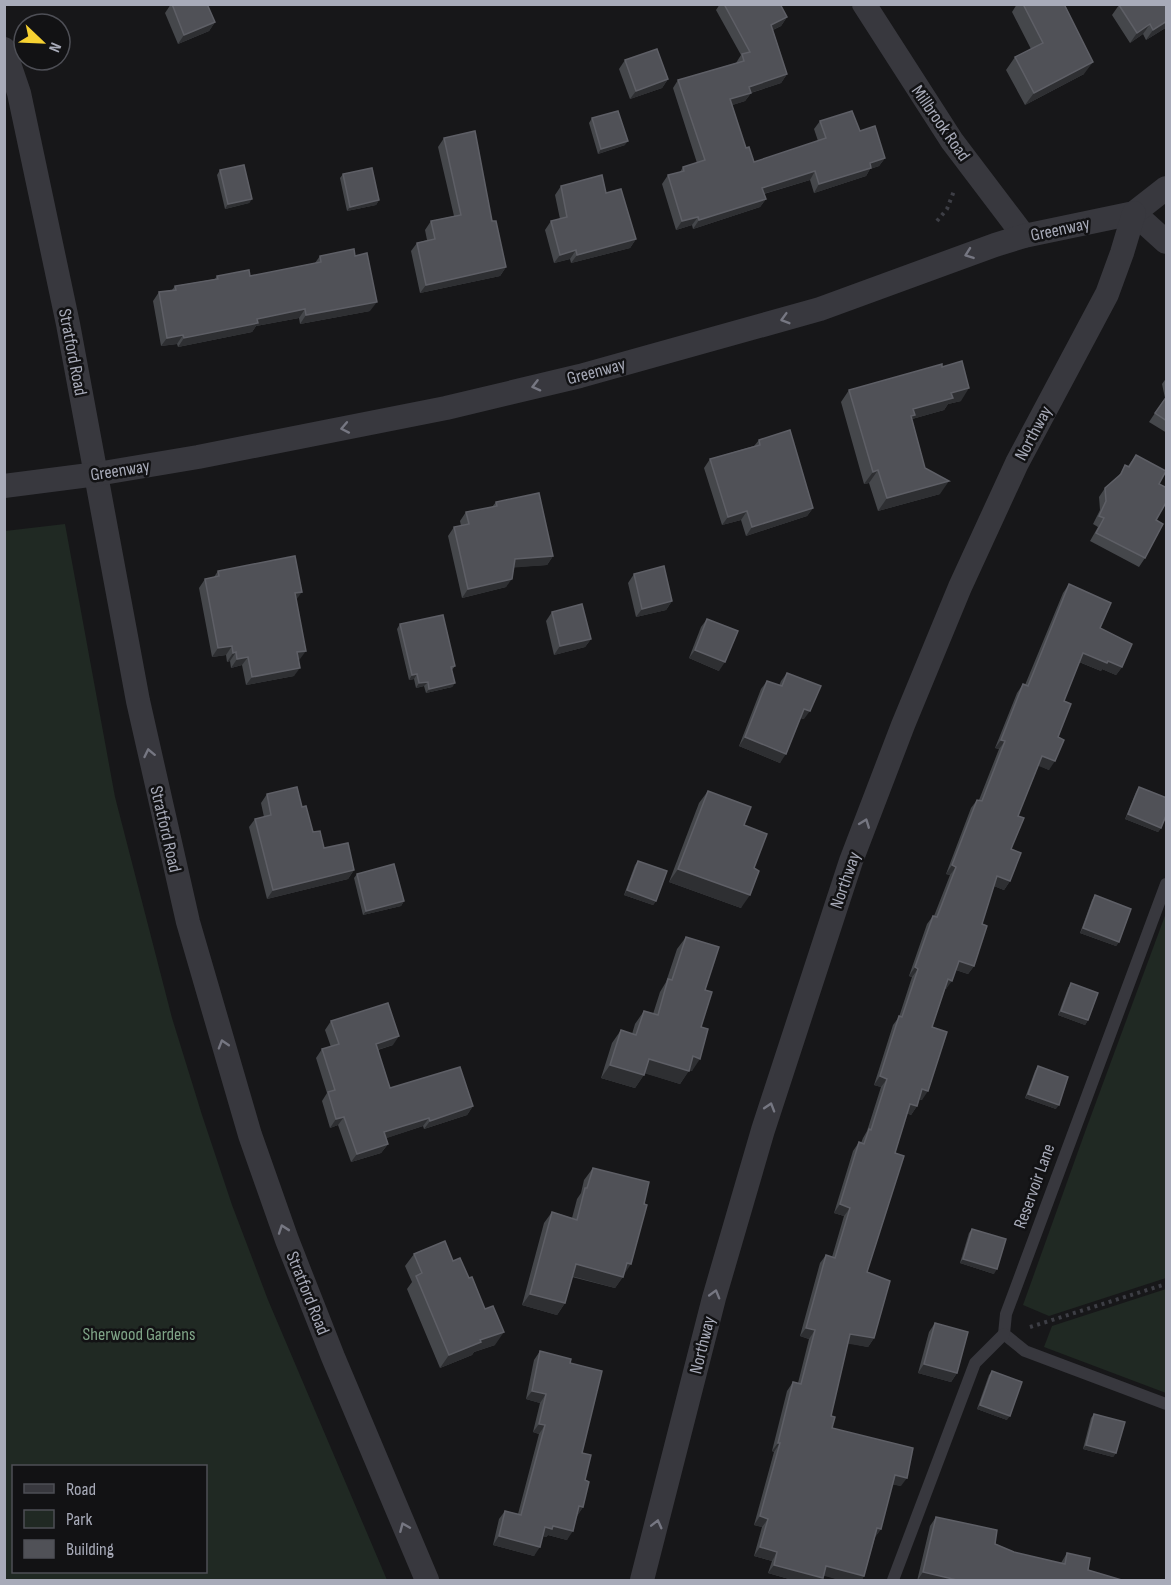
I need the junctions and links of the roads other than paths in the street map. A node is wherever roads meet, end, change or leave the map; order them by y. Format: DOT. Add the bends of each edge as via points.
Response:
graph roads {
  1 [pos="864,4"];
  2 [pos="4,49"];
  3 [pos="1167,189"];
  4 [pos="1134,213"];
  5 [pos="1024,236"];
  6 [pos="1167,242"];
  7 [pos="97,474"];
  8 [pos="4,486"];
  9 [pos="1167,884"];
  10 [pos="1004,1335"];
  11 [pos="1167,1404"];
  12 [pos="427,1581"];
  13 [pos="642,1581"];
  14 [pos="893,1581"];
  1 -- 5 [label="street, Millbrook Road" via="952,141"];
  2 -- 7 [label="street, Stratford Road" via="19,93"];
  3 -- 4 [label="street, Greenway"];
  4 -- 5 [label="street, Greenway"];
  4 -- 6 [label="street"];
  13 -- 4 [label="street, Northway, one-way" via="717,1287 770,1108 851,861 960,587 1017,463 1107,294"];
  5 -- 7 [label="street, Greenway, one-way" via="820,309 580,376 446,408"];
  7 -- 8 [label="street, Greenway"];
  12 -- 7 [label="street, Stratford Road, one-way" via="287,1240 221,1038 162,811"];
  9 -- 10 [label="lane, Reservoir Lane" via="1006,1314"];
  10 -- 11 [label="lane" via="1025,1351"];
  10 -- 14 [label="lane" via="975,1363"];
}
